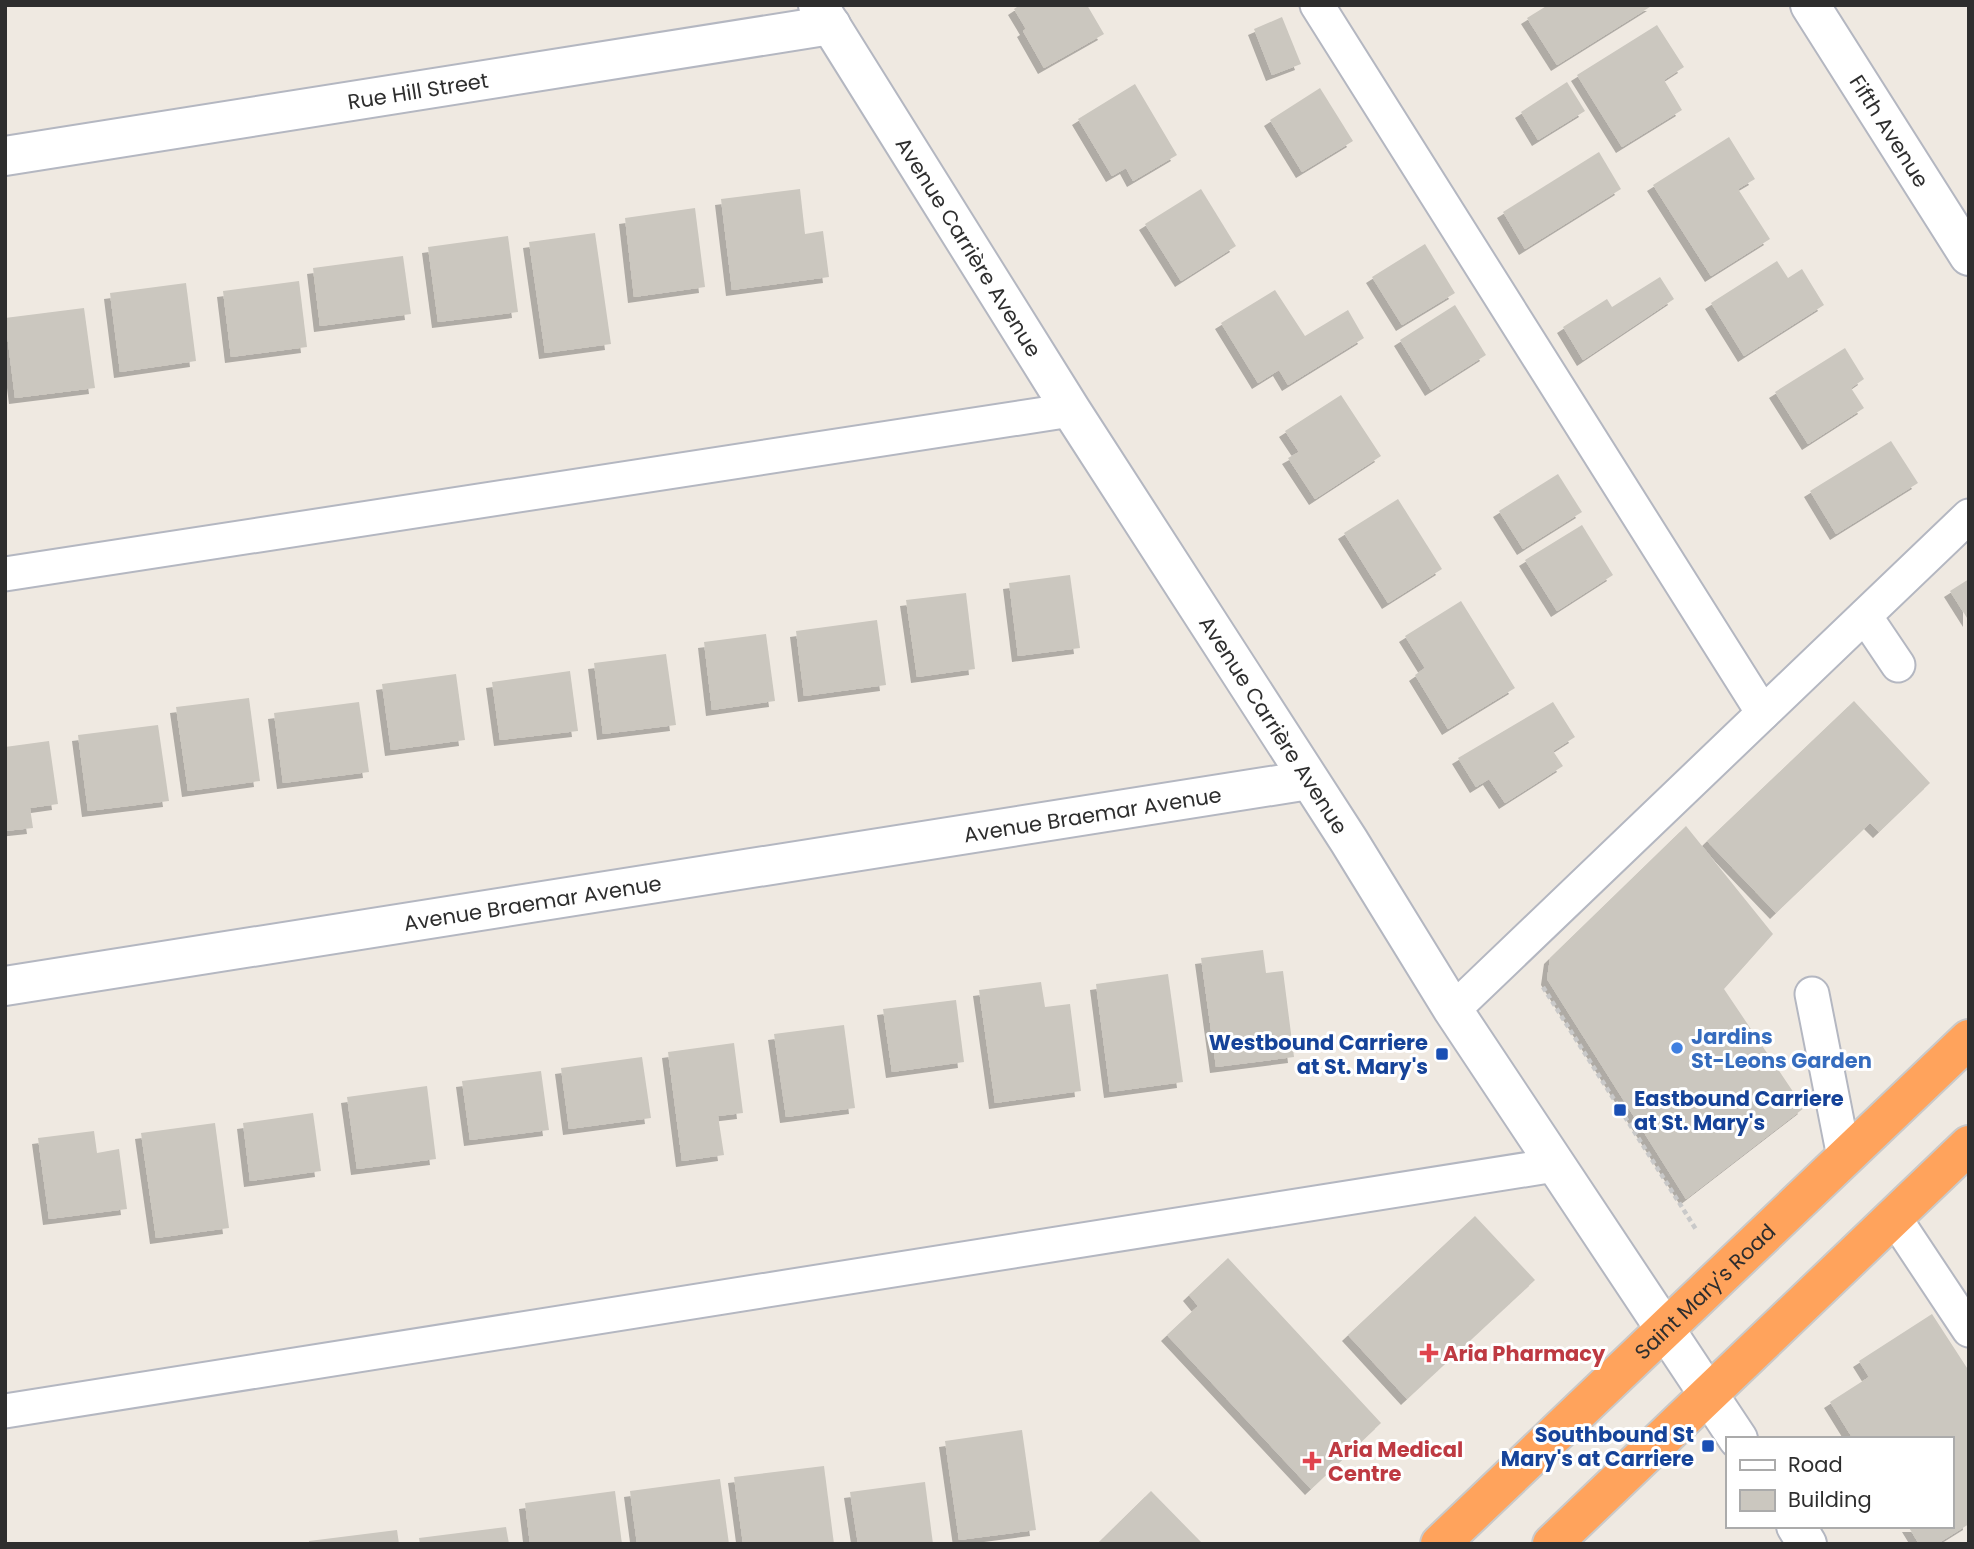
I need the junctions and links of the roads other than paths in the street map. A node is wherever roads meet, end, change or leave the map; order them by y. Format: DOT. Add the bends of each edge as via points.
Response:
graph roads {
  1 [pos="1317,5"];
  2 [pos="1810,5"];
  3 [pos="825,15"];
  4 [pos="5,156"];
  5 [pos="1969,256"];
  6 [pos="1071,410"];
  7 [pos="1969,516"];
  8 [pos="5,574"];
  9 [pos="1865,616"];
  10 [pos="1898,665"];
  11 [pos="1763,713"];
  12 [pos="1309,780"];
  13 [pos="5,986"];
  14 [pos="1811,994"];
  15 [pos="1453,1010"];
  16 [pos="1969,1039"];
  17 [pos="1969,1145"];
  18 [pos="1844,1157"];
  19 [pos="1555,1165"];
  20 [pos="1894,1217"];
  21 [pos="1662,1328"];
  22 [pos="1969,1330"];
  23 [pos="1709,1395"];
  24 [pos="5,1410"];
  25 [pos="1737,1437"];
  26 [pos="1797,1528"];
  27 [pos="1440,1544"];
  28 [pos="1552,1544"];
  29 [pos="1807,1544"];
  1 -- 11 [label="lane"];
  2 -- 5 [label="street, Fifth Avenue"];
  3 -- 4 [label="street, Rue Hill Street"];
  3 -- 6 [label="street, Avenue Carrière Avenue"];
  6 -- 8 [label="lane"];
  6 -- 12 [label="street, Avenue Carrière Avenue"];
  7 -- 9 [label="lane"];
  9 -- 10 [label="lane"];
  9 -- 11 [label="lane"];
  11 -- 15 [label="lane"];
  12 -- 13 [label="street, Avenue Braemar Avenue"];
  12 -- 15 [label="street, Avenue Carrière Avenue"];
  14 -- 18 [label="lane"];
  15 -- 19 [label="street, Avenue Carrière Avenue"];
  16 -- 18 [label="highway, Saint Mary's Road"];
  17 -- 20 [label="highway"];
  18 -- 21 [label="highway, Saint Mary's Road"];
  19 -- 21 [label="street, Avenue Carrière Avenue"];
  19 -- 24 [label="lane"];
  20 -- 22 [label="lane"];
  20 -- 23 [label="highway"];
  21 -- 23 [label="street, Avenue Carrière Avenue"];
  21 -- 27 [label="highway, Saint Mary's Road"];
  23 -- 25 [label="street, Avenue Carrière Avenue"];
  23 -- 28 [label="highway"];
  26 -- 29 [label="street"];
}
